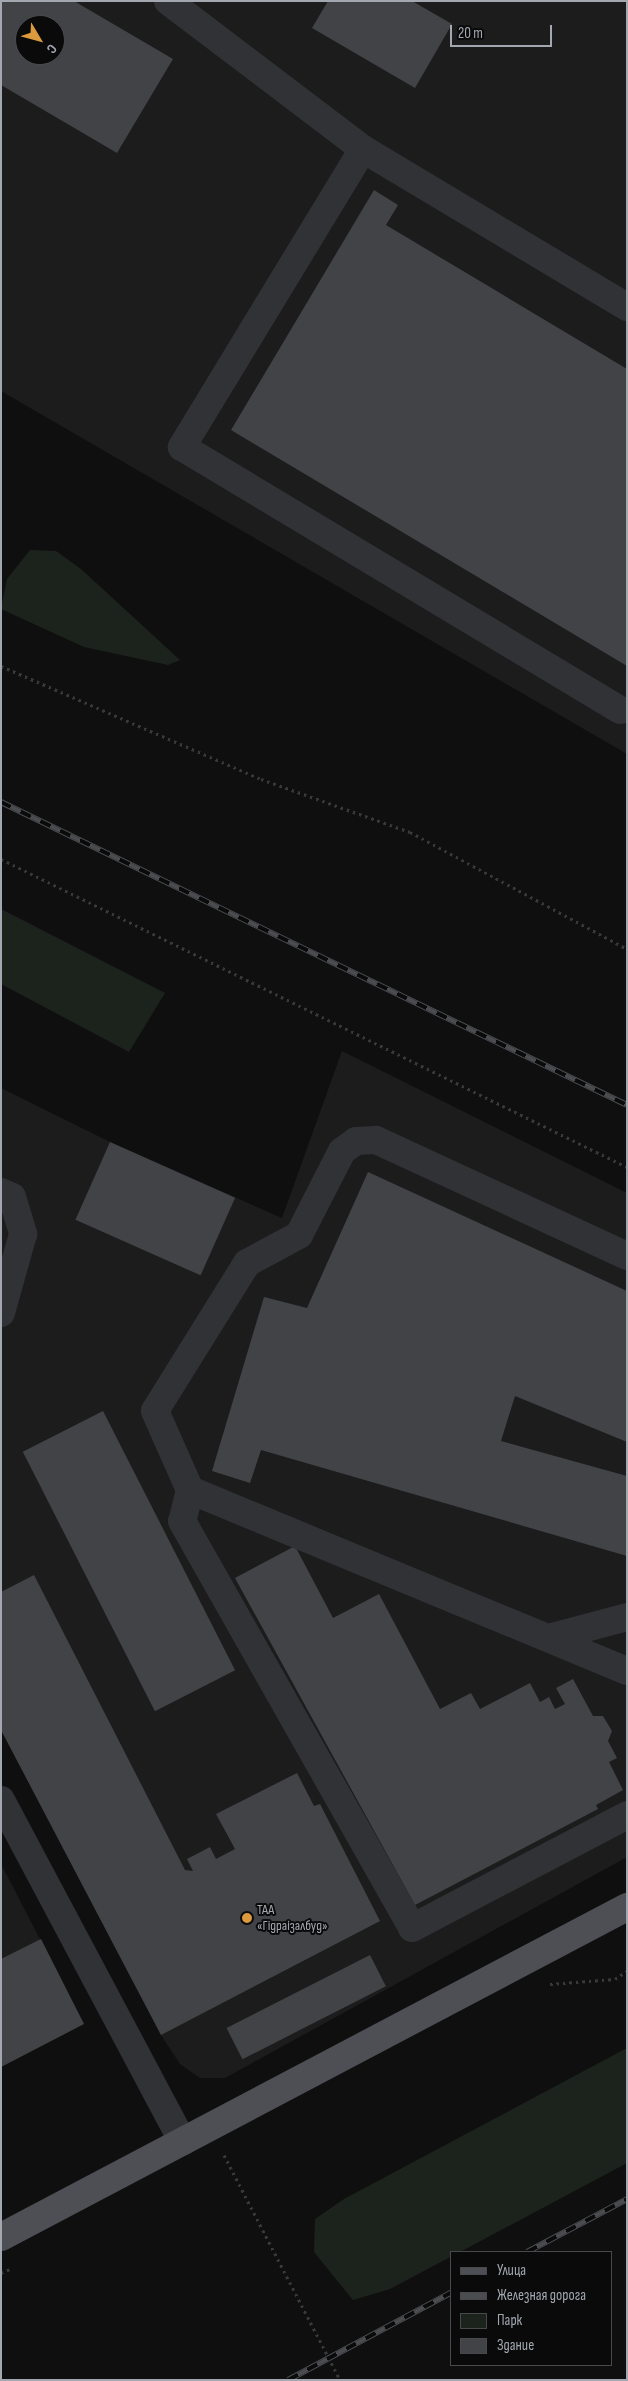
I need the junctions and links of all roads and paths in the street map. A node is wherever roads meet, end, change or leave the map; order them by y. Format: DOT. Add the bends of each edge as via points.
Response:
graph roads {
  1 [pos="168,1"];
  2 [pos="363,149"];
  3 [pos="627,307"];
  4 [pos="1,666"];
  5 [pos="620,710"];
  6 [pos="1,860"];
  7 [pos="627,949"];
  8 [pos="627,1167"];
  9 [pos="1,1192"];
  10 [pos="627,1256"];
  11 [pos="1,1313"];
  12 [pos="190,1490"];
  13 [pos="627,1617"];
  14 [pos="548,1638"];
  15 [pos="627,1670"];
  16 [pos="1,1800"];
  17 [pos="627,1815"];
  18 [pos="9,1832"];
  19 [pos="627,1907"];
  20 [pos="627,1971"];
  21 [pos="547,1985"];
  22 [pos="210,2128"];
  23 [pos="183,2142"];
  24 [pos="234,2152"];
  25 [pos="225,2157"];
  26 [pos="217,2162"];
  27 [pos="1,2237"];
  28 [pos="18,2264"];
  29 [pos="1,2273"];
  30 [pos="340,2380"];
  1 -- 2 [label="lane"];
  2 -- 3 [label="lane"];
  2 -- 5 [label="lane" via="182,447"];
  4 -- 7 [label="path" via="262,779 410,832"];
  6 -- 8 [label="path"];
  9 -- 11 [label="lane" via="12,1197 23,1234"];
  10 -- 12 [label="lane" via="376,1140 356,1140 342,1151 299,1234 247,1263 155,1411"];
  12 -- 14 [label="lane"];
  12 -- 17 [label="lane" via="182,1520 412,1928"];
  13 -- 14 [label="lane"];
  14 -- 15 [label="lane"];
  16 -- 18 [label="lane"];
  18 -- 23 [label="lane"];
  19 -- 22 [label="main road"];
  20 -- 21 [label="path" via="615,1979"];
  22 -- 23 [label="main road"];
  22 -- 25 [label="path"];
  23 -- 27 [label="main road"];
  24 -- 25 [label="path"];
  25 -- 26 [label="path"];
  25 -- 30 [label="path"];
  28 -- 29 [label="path"];
}
